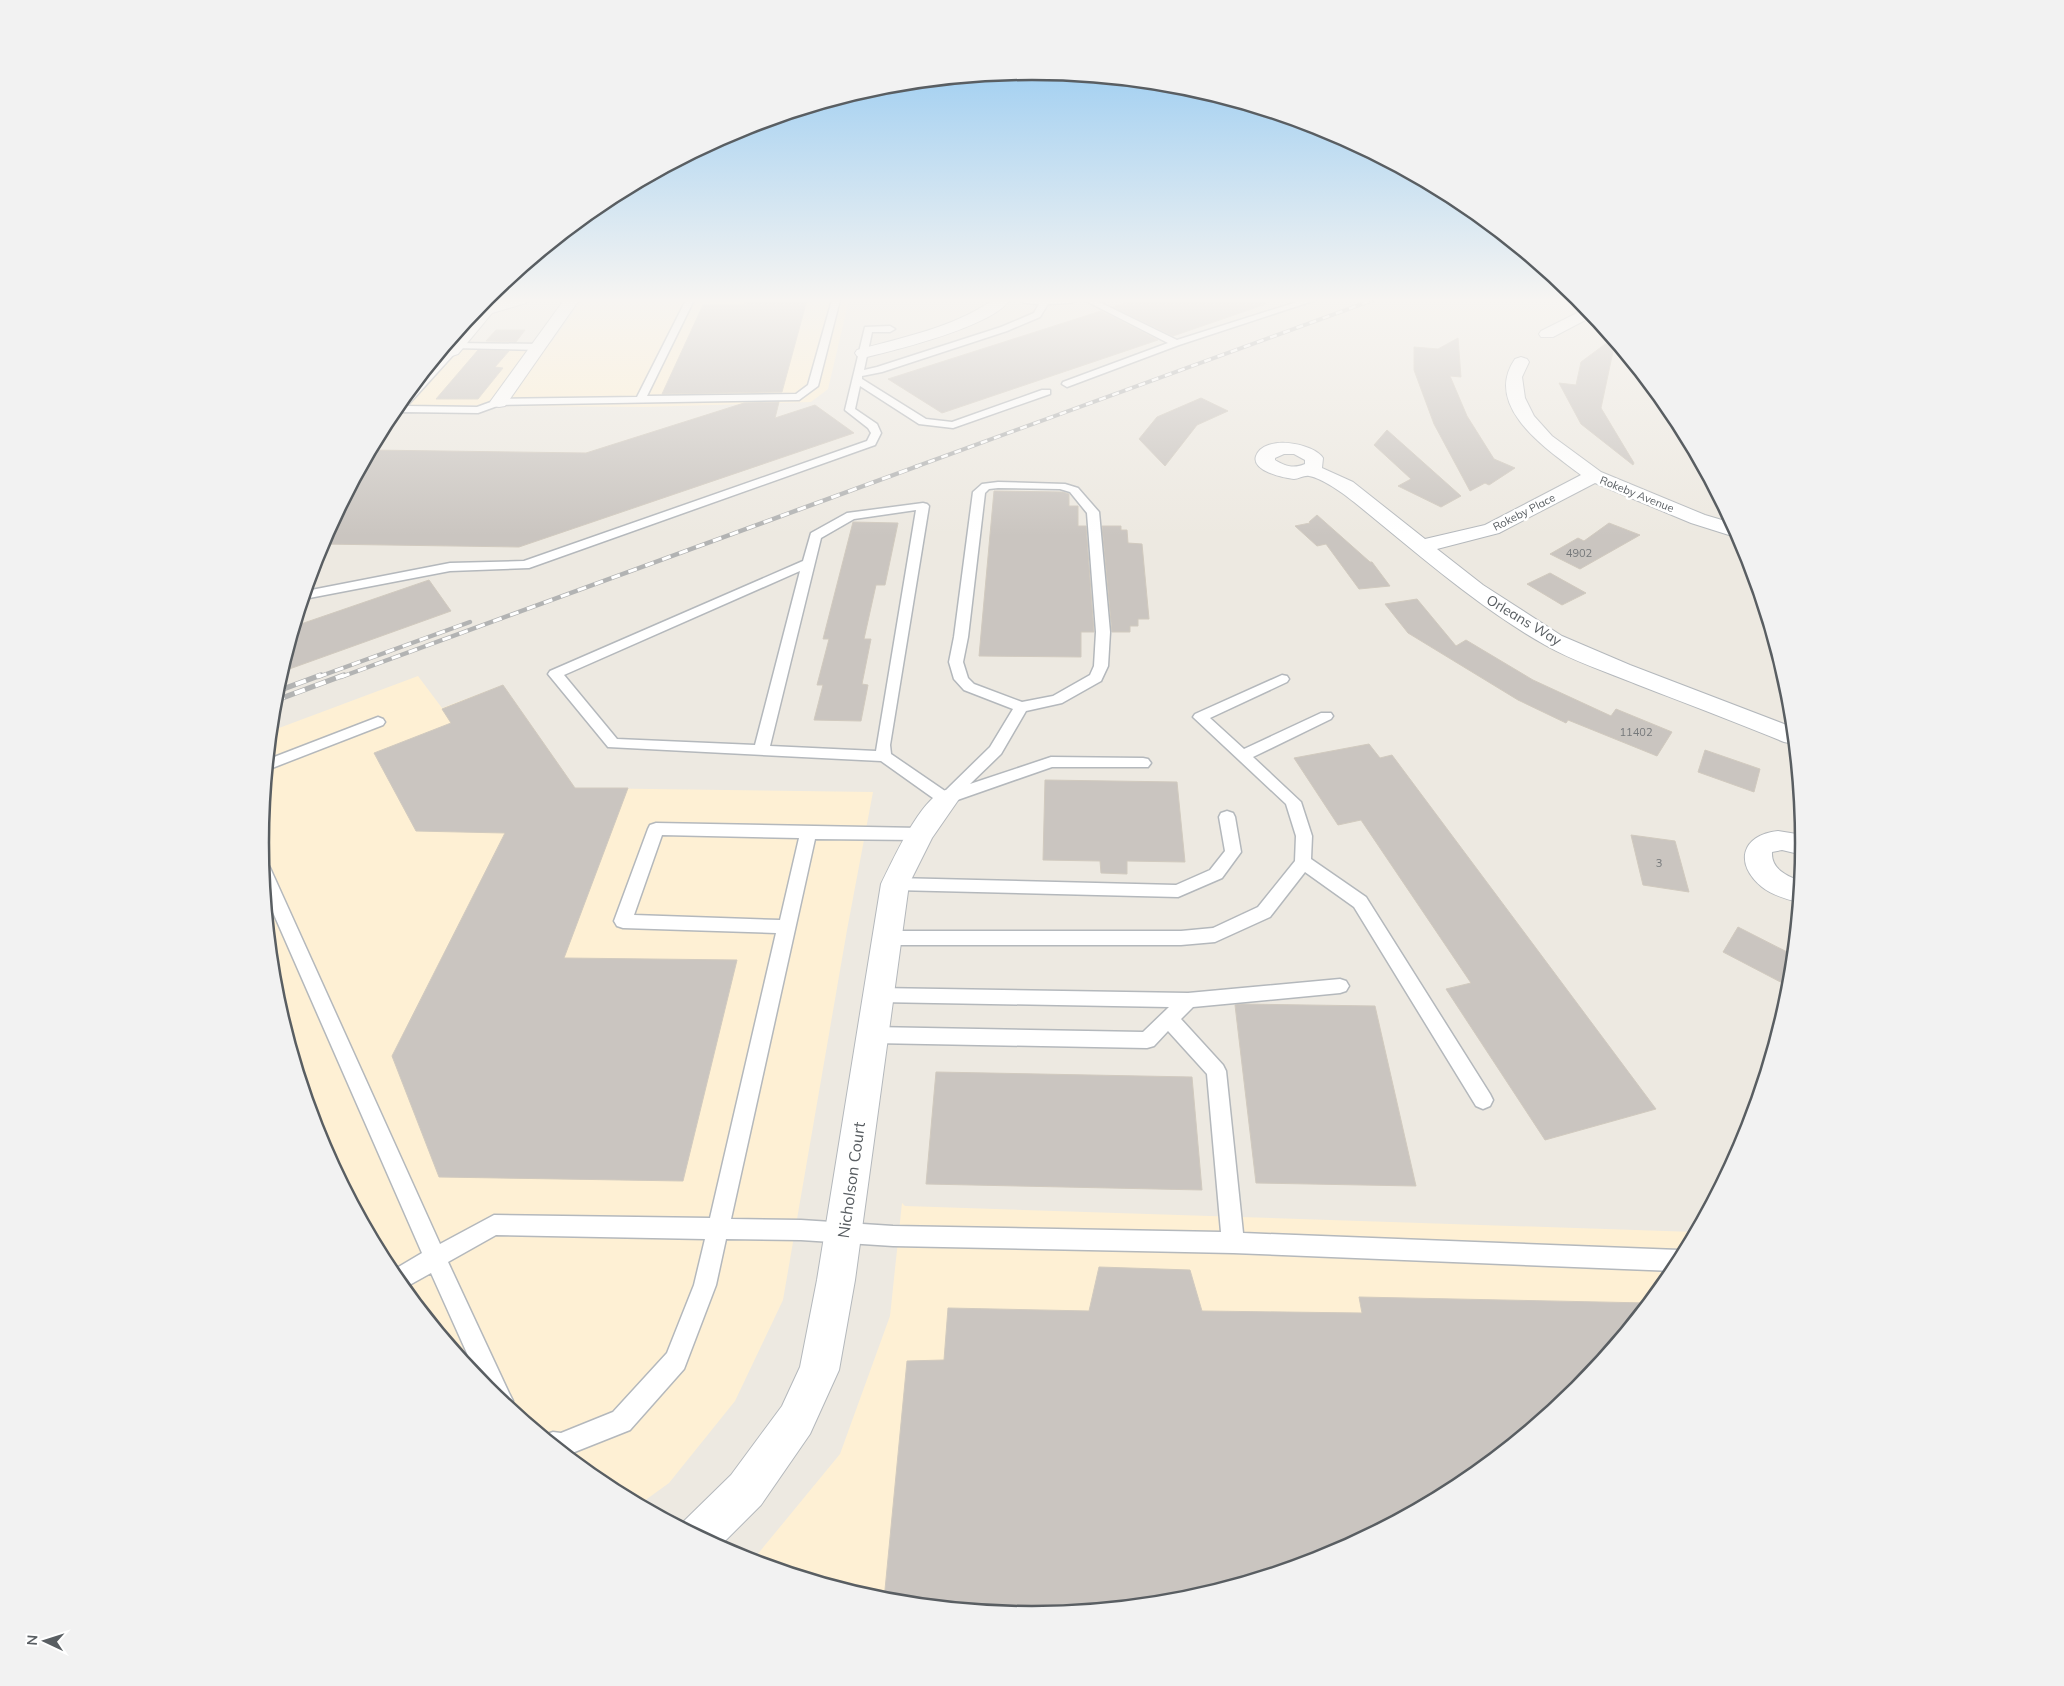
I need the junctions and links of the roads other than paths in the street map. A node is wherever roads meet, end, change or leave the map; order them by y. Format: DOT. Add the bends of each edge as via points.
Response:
graph roads {
  1 [pos="516,379"];
  2 [pos="651,379"];
  3 [pos="815,379"];
  4 [pos="857,379"];
  5 [pos="860,379"];
  6 [pos="1081,379"];
  7 [pos="1514,379"];
  8 [pos="1067,384"];
  9 [pos="1046,392"];
  10 [pos="640,401"];
  11 [pos="499,402"];
  12 [pos="405,409"];
  13 [pos="1310,470"];
  14 [pos="1594,476"];
  15 [pos="1726,528"];
  16 [pos="1422,546"];
  17 [pos="808,563"];
  18 [pos="311,594"];
  19 [pos="1282,679"];
  20 [pos="1021,707"];
  21 [pos="1326,716"];
  22 [pos="378,722"];
  23 [pos="1786,733"];
  24 [pos="761,751"];
  25 [pos="884,756"];
  26 [pos="1243,756"];
  27 [pos="274,763"];
  28 [pos="1144,763"];
  29 [pos="946,799"];
  30 [pos="1227,817"];
  31 [pos="808,833"];
  32 [pos="920,834"];
  33 [pos="1795,843"];
  34 [pos="1303,862"];
  35 [pos="895,884"];
  36 [pos="271,888"];
  37 [pos="1793,889"];
  38 [pos="787,926"];
  39 [pos="886,938"];
  40 [pos="1340,986"];
  41 [pos="878,995"];
  42 [pos="1188,1000"];
  43 [pos="1169,1019"];
  44 [pos="872,1034"];
  45 [pos="1483,1100"];
  46 [pos="718,1229"];
  47 [pos="843,1234"];
  48 [pos="1232,1243"];
  49 [pos="435,1258"];
  50 [pos="1669,1262"];
  51 [pos="404,1276"];
  52 [pos="493,1384"];
  53 [pos="563,1444"];
  54 [pos="704,1531"];
  1 -- 11 [label="street"];
  2 -- 10 [label="lane"];
  3 -- 10 [label="lane" via="813,386 800,398"];
  4 -- 18 [label="lane" via="850,410 873,426 876,434 870,443 525,565 450,566"];
  5 -- 9 [label="lane" via="924,422 953,425"];
  6 -- 8 [label="lane"];
  7 -- 14 [label="street, Rokeby Avenue" via="1516,398 1526,418 1546,440"];
  10 -- 11 [label="lane"];
  11 -- 12 [label="lane" via="478,410"];
  13 -- 16 [label="street, Orleans Way" via="1346,486"];
  14 -- 15 [label="street, Rokeby Avenue"];
  14 -- 16 [label="street, Rokeby Place" via="1492,529"];
  16 -- 23 [label="street, Orleans Way" via="1475,590 1554,641"];
  17 -- 24 [label="lane"];
  17 -- 24 [label="lane" via="555,674 613,744"];
  17 -- 25 [label="lane" via="815,536 851,516 923,506 883,745"];
  19 -- 26 [label="lane" via="1200,717"];
  20 -- 20 [label="lane" via="969,687 961,679 956,662 979,492 986,486 998,485 1061,486 1074,490 1093,512 1103,632 1101,666 1096,678 1057,700"];
  20 -- 29 [label="lane" via="996,750"];
  21 -- 26 [label="lane"];
  22 -- 27 [label="lane"];
  24 -- 25 [label="lane"];
  25 -- 29 [label="lane"];
  26 -- 34 [label="lane" via="1293,802 1304,836"];
  28 -- 29 [label="lane" via="1051,762"];
  29 -- 32 [label="street, Nicholson Court"];
  30 -- 35 [label="lane" via="1233,852 1216,874 1178,891"];
  31 -- 32 [label="lane"];
  31 -- 38 [label="lane"];
  31 -- 38 [label="lane" via="656,830 623,921"];
  32 -- 35 [label="street, Nicholson Court"];
  33 -- 37 [label="street" via="1769,842 1757,853 1761,866 1773,880"];
  34 -- 39 [label="lane" via="1264,912 1215,935 1181,938"];
  34 -- 45 [label="lane" via="1360,902"];
  35 -- 39 [label="street, Nicholson Court"];
  36 -- 49 [label="lane"];
  38 -- 46 [label="lane"];
  39 -- 41 [label="street, Nicholson Court"];
  40 -- 42 [label="lane"];
  41 -- 42 [label="lane"];
  41 -- 44 [label="street, Nicholson Court"];
  42 -- 43 [label="lane"];
  43 -- 44 [label="lane" via="1147,1040"];
  43 -- 48 [label="lane" via="1216,1071"];
  44 -- 47 [label="street, Nicholson Court"];
  46 -- 47 [label="lane"];
  46 -- 49 [label="lane" via="494,1225"];
  46 -- 53 [label="lane" via="705,1285 676,1362 621,1421"];
  47 -- 48 [label="lane"];
  47 -- 54 [label="street, Nicholson Court" via="819,1370 796,1420 746,1490"];
  48 -- 50 [label="lane"];
  49 -- 51 [label="lane"];
  49 -- 52 [label="lane"];
}
